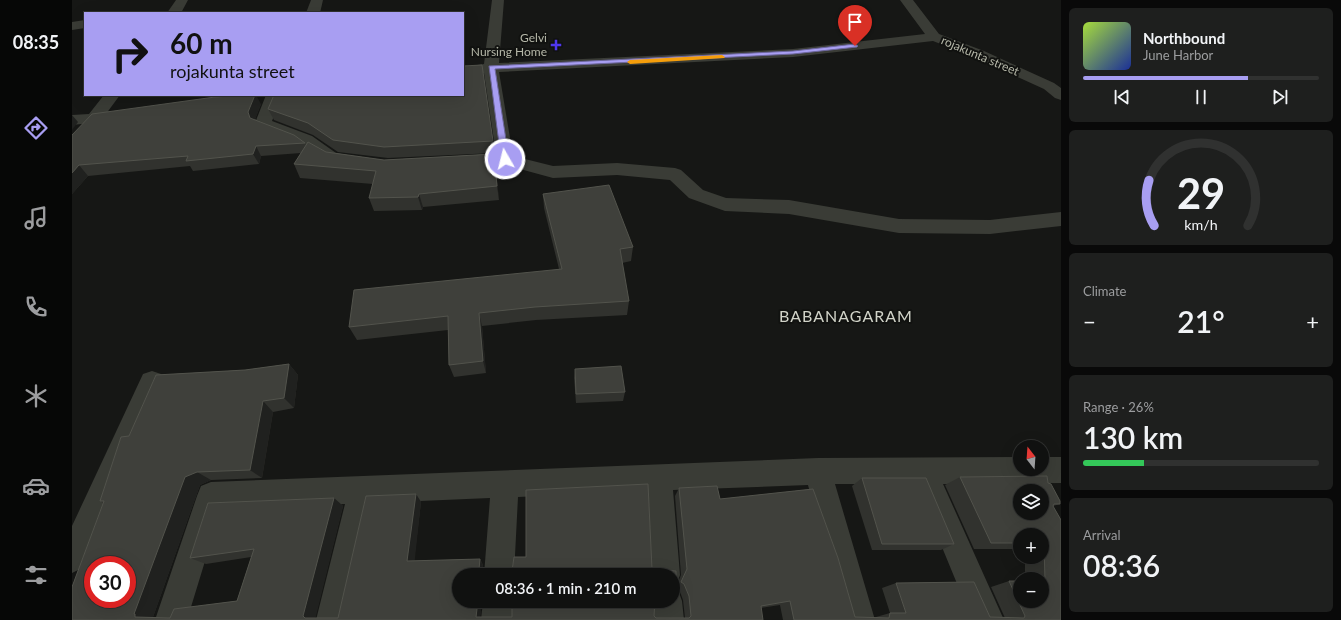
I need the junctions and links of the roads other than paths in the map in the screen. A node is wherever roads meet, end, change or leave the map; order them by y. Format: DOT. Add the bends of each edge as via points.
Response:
graph roads {
  1 [pos="182,0"];
  2 [pos="317,0"];
  3 [pos="498,0"];
  4 [pos="906,0"];
  5 [pos="172,12"];
  6 [pos="313,12"];
  7 [pos="84,24"];
  8 [pos="72,26"];
  9 [pos="934,37"];
  10 [pos="492,68"];
  11 [pos="464,71"];
  12 [pos="1061,95"];
  13 [pos="111,96"];
  14 [pos="267,96"];
  15 [pos="118,115"];
  16 [pos="94,118"];
  17 [pos="72,120"];
  18 [pos="76,137"];
  19 [pos="505,159"];
  20 [pos="360,162"];
  21 [pos="451,162"];
  22 [pos="1061,219"];
  23 [pos="152,382"];
  24 [pos="924,470"];
  25 [pos="1061,470"];
  26 [pos="818,471"];
  27 [pos="659,478"];
  28 [pos="1032,481"];
  29 [pos="505,484"];
  30 [pos="362,490"];
  31 [pos="72,558"];
  32 [pos="500,568"];
  33 [pos="665,568"];
  34 [pos="498,608"];
  35 [pos="667,608"];
  36 [pos="171,620"];
  37 [pos="332,620"];
  38 [pos="497,620"];
  39 [pos="668,620"];
  40 [pos="859,620"];
  41 [pos="988,620"];
  1 -- 5 [label="street"];
  2 -- 6 [label="street"];
  3 -- 10 [label="street"];
  4 -- 9 [label="street"];
  7 -- 8 [label="street"];
  9 -- 10 [label="street, rojakunta street" via="793,53"];
  9 -- 12 [label="street, rojakunta street" via="979,54 1042,83"];
  10 -- 11 [label="street, rojakunta street"];
  10 -- 19 [label="street"];
  13 -- 16 [label="street"];
  14 -- 20 [label="street" via="263,123 306,140 332,158"];
  15 -- 16 [label="street"];
  16 -- 17 [label="street"];
  16 -- 18 [label="street"];
  19 -- 21 [label="street"];
  19 -- 22 [label="street" via="553,172 617,169 675,174 696,194 725,204 789,206 899,226 990,227"];
  23 -- 31 [label="street"];
  24 -- 26 [label="street"];
  24 -- 28 [label="street"];
  24 -- 41 [label="street"];
  25 -- 28 [label="street"];
  26 -- 27 [label="street"];
  26 -- 40 [label="street"];
  27 -- 29 [label="street"];
  27 -- 33 [label="street"];
  29 -- 30 [label="street"];
  29 -- 32 [label="street"];
  30 -- 36 [label="street" via="212,496"];
  30 -- 37 [label="street"];
  34 -- 38 [label="street"];
  35 -- 39 [label="street"];
}
